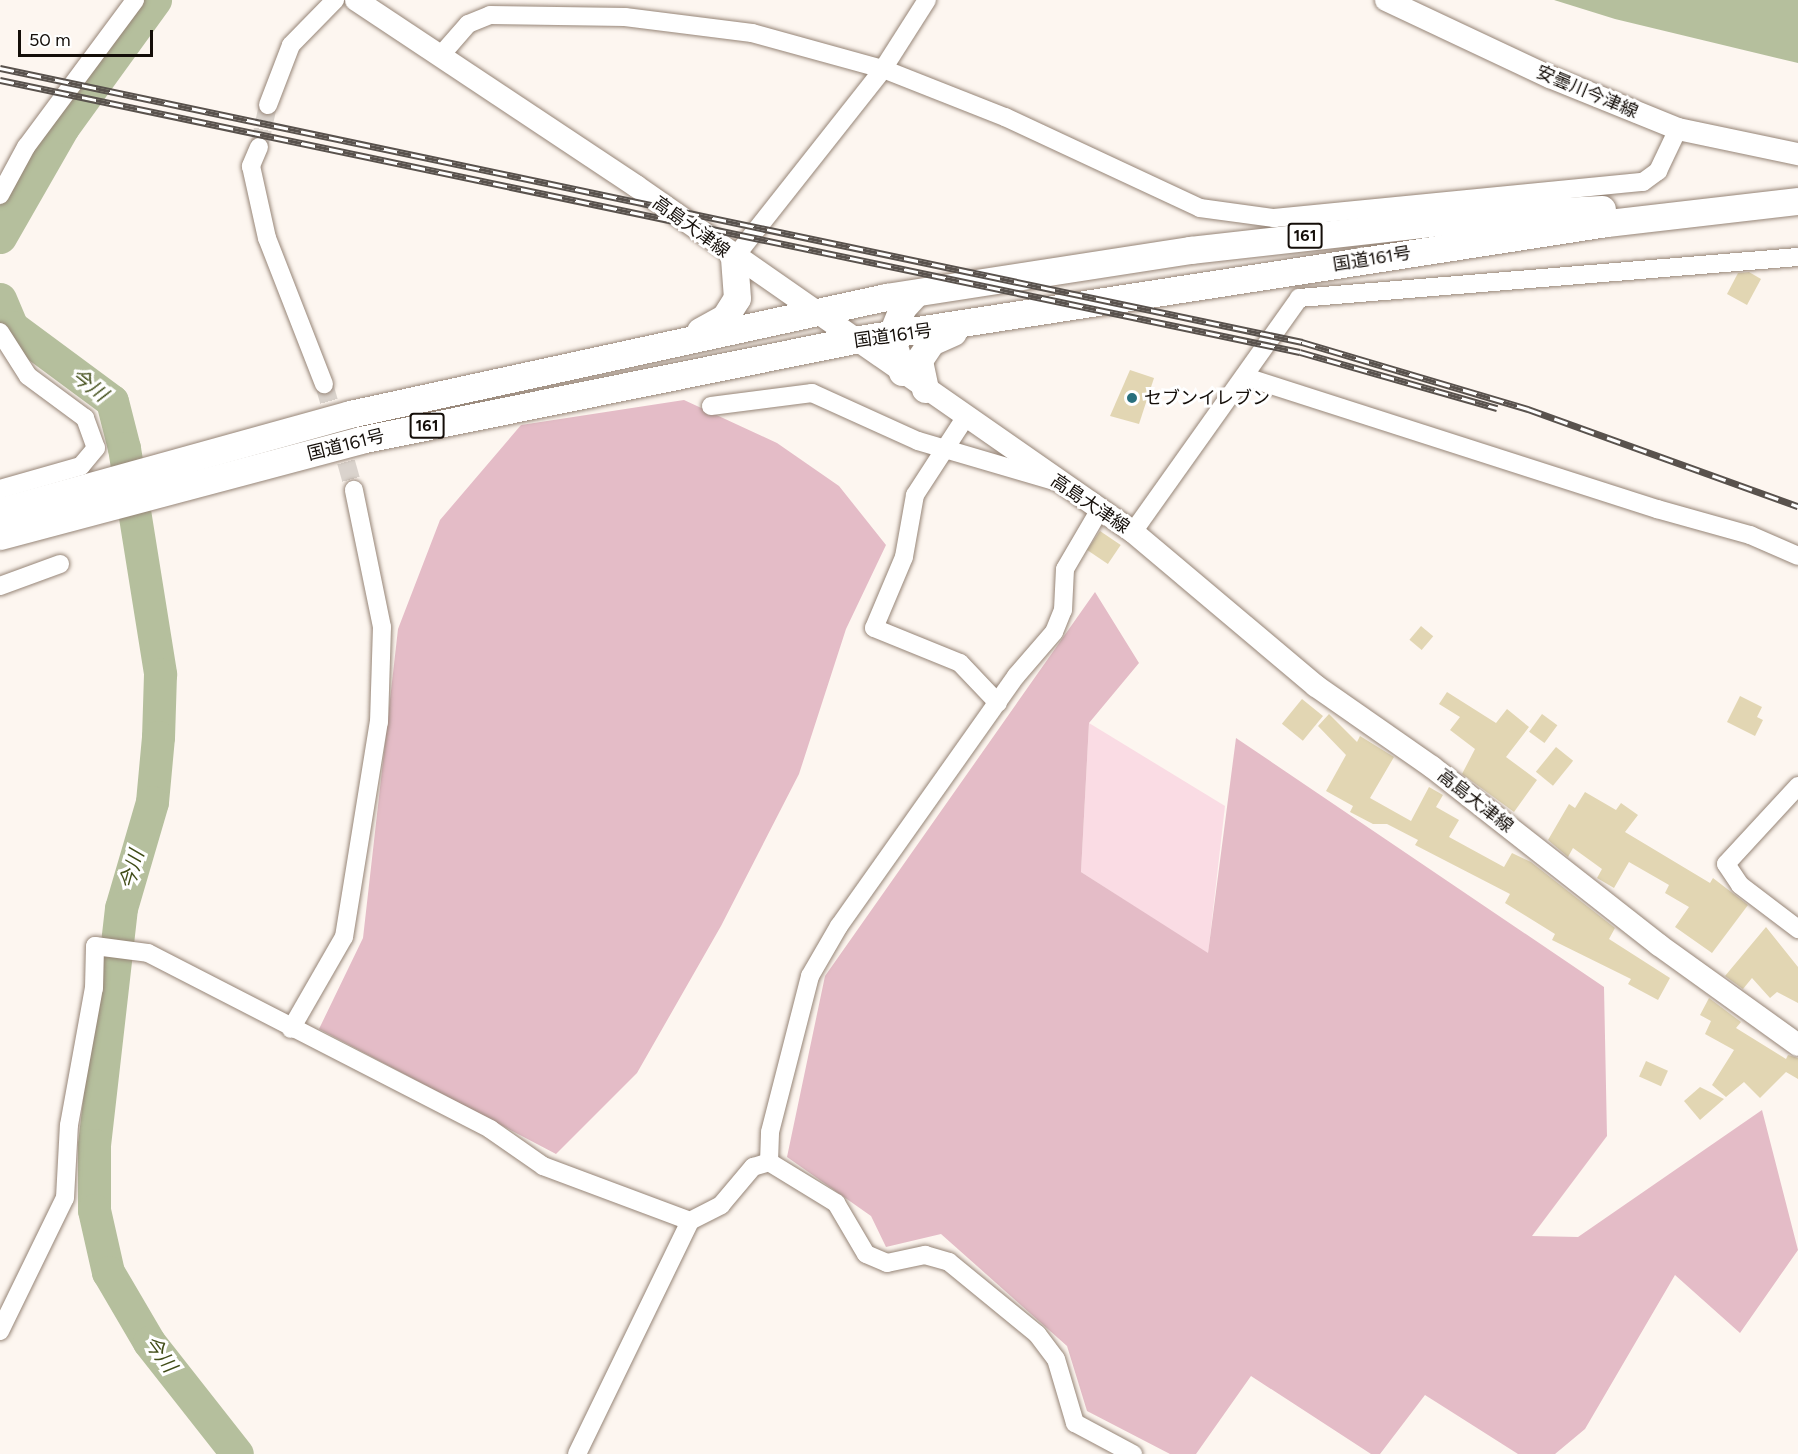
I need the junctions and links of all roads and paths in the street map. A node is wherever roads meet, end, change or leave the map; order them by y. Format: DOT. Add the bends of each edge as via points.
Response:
graph roads {
  1 [pos="135,0"];
  2 [pos="335,0"];
  3 [pos="356,0"];
  4 [pos="927,0"];
  5 [pos="1386,0"];
  6 [pos="441,55"];
  7 [pos="883,69"];
  8 [pos="268,105"];
  9 [pos="1678,129"];
  10 [pos="259,147"];
  11 [pos="1798,154"];
  12 [pos="0,195"];
  13 [pos="1798,201"];
  14 [pos="1798,257"];
  15 [pos="734,258"];
  16 [pos="789,293"];
  17 [pos="916,293"];
  18 [pos="971,324"];
  19 [pos="823,328"];
  20 [pos="0,332"];
  21 [pos="891,336"];
  22 [pos="645,350"];
  23 [pos="568,369"];
  24 [pos="902,372"];
  25 [pos="1246,377"];
  26 [pos="324,384"];
  27 [pos="925,389"];
  28 [pos="711,406"];
  29 [pos="965,418"];
  30 [pos="945,449"];
  31 [pos="1057,482"];
  32 [pos="0,489"];
  33 [pos="354,490"];
  34 [pos="1100,509"];
  35 [pos="0,511"];
  36 [pos="1133,532"];
  37 [pos="0,536"];
  38 [pos="1798,556"];
  39 [pos="60,564"];
  40 [pos="0,586"];
  41 [pos="998,703"];
  42 [pos="1798,786"];
  43 [pos="1798,929"];
  44 [pos="291,1029"];
  45 [pos="1798,1045"];
  46 [pos="769,1161"];
  47 [pos="690,1221"];
  48 [pos="0,1331"];
  49 [pos="577,1454"];
  50 [pos="1133,1454"];
  1 -- 12 [label="street" via="26,147"];
  2 -- 8 [label="street" via="291,45"];
  3 -- 6 [label="main road, 高島大津線"];
  4 -- 7 [label="street"];
  5 -- 9 [label="main road, 安曇川今津線" via="1550,77"];
  6 -- 7 [label="street" via="468,24 490,15 625,17 752,33"];
  6 -- 15 [label="main road, 高島大津線" via="636,186"];
  7 -- 9 [label="street" via="1005,117 1200,208 1264,217 1643,182 1658,171"];
  7 -- 15 [label="street"];
  9 -- 11 [label="main road, 安曇川今津線"];
  10 -- 26 [label="street" via="251,166 267,238"];
  13 -- 17 [label="highway, 国道161号 / 161" via="1522,213 1397,225 1190,250"];
  13 -- 18 [label="highway, 国道161号 / 161" via="1596,225"];
  14 -- 25 [label="street" via="1299,298"];
  15 -- 16 [label="main road, 高島大津線"];
  15 -- 22 [label="highway" via="739,289 725,317 702,331"];
  16 -- 19 [label="highway"];
  17 -- 19 [label="highway, 国道161号 / 161"];
  17 -- 21 [label="highway" via="903,307"];
  18 -- 21 [label="highway, 国道161号 / 161"];
  18 -- 27 [label="highway" via="928,345 918,366"];
  19 -- 21 [label="highway, 国道161号 / 161"];
  19 -- 22 [label="highway, 国道161号 / 161"];
  19 -- 23 [label="highway" via="615,365"];
  19 -- 24 [label="main road, 高島大津線"];
  19 -- 37 [label="highway, 国道161号 / 161" via="360,440"];
  20 -- 32 [label="street" via="28,376 85,418 96,448 81,466"];
  21 -- 24 [label="highway"];
  22 -- 23 [label="highway, 国道161号 / 161"];
  23 -- 35 [label="highway, 国道161号 / 161" via="350,414"];
  24 -- 27 [label="main road, 高島大津線"];
  25 -- 36 [label="street"];
  25 -- 38 [label="street" via="1657,509 1750,535"];
  27 -- 29 [label="main road, 高島大津線"];
  28 -- 30 [label="street" via="812,393"];
  29 -- 30 [label="street"];
  29 -- 31 [label="main road, 高島大津線"];
  30 -- 31 [label="street"];
  30 -- 41 [label="street" via="915,495 904,557 874,628 960,663"];
  31 -- 34 [label="main road, 高島大津線"];
  33 -- 44 [label="street" via="382,627 379,722 344,937"];
  34 -- 36 [label="main road, 高島大津線"];
  34 -- 41 [label="street" via="1065,569 1063,610 1054,632"];
  36 -- 45 [label="main road, 高島大津線" via="1316,686 1432,767 1659,945"];
  39 -- 40 [label="street"];
  41 -- 46 [label="street" via="839,926 810,976 770,1132"];
  42 -- 43 [label="street" via="1726,864 1740,885"];
  44 -- 47 [label="street" via="490,1129 543,1166"];
  44 -- 48 [label="street" via="148,953 95,946 94,988 69,1125 65,1198"];
  46 -- 47 [label="street" via="753,1167 721,1205"];
  46 -- 50 [label="street" via="836,1203 866,1254 887,1263 925,1255 949,1262 1037,1334 1056,1359 1075,1423"];
  47 -- 49 [label="street"];
}
